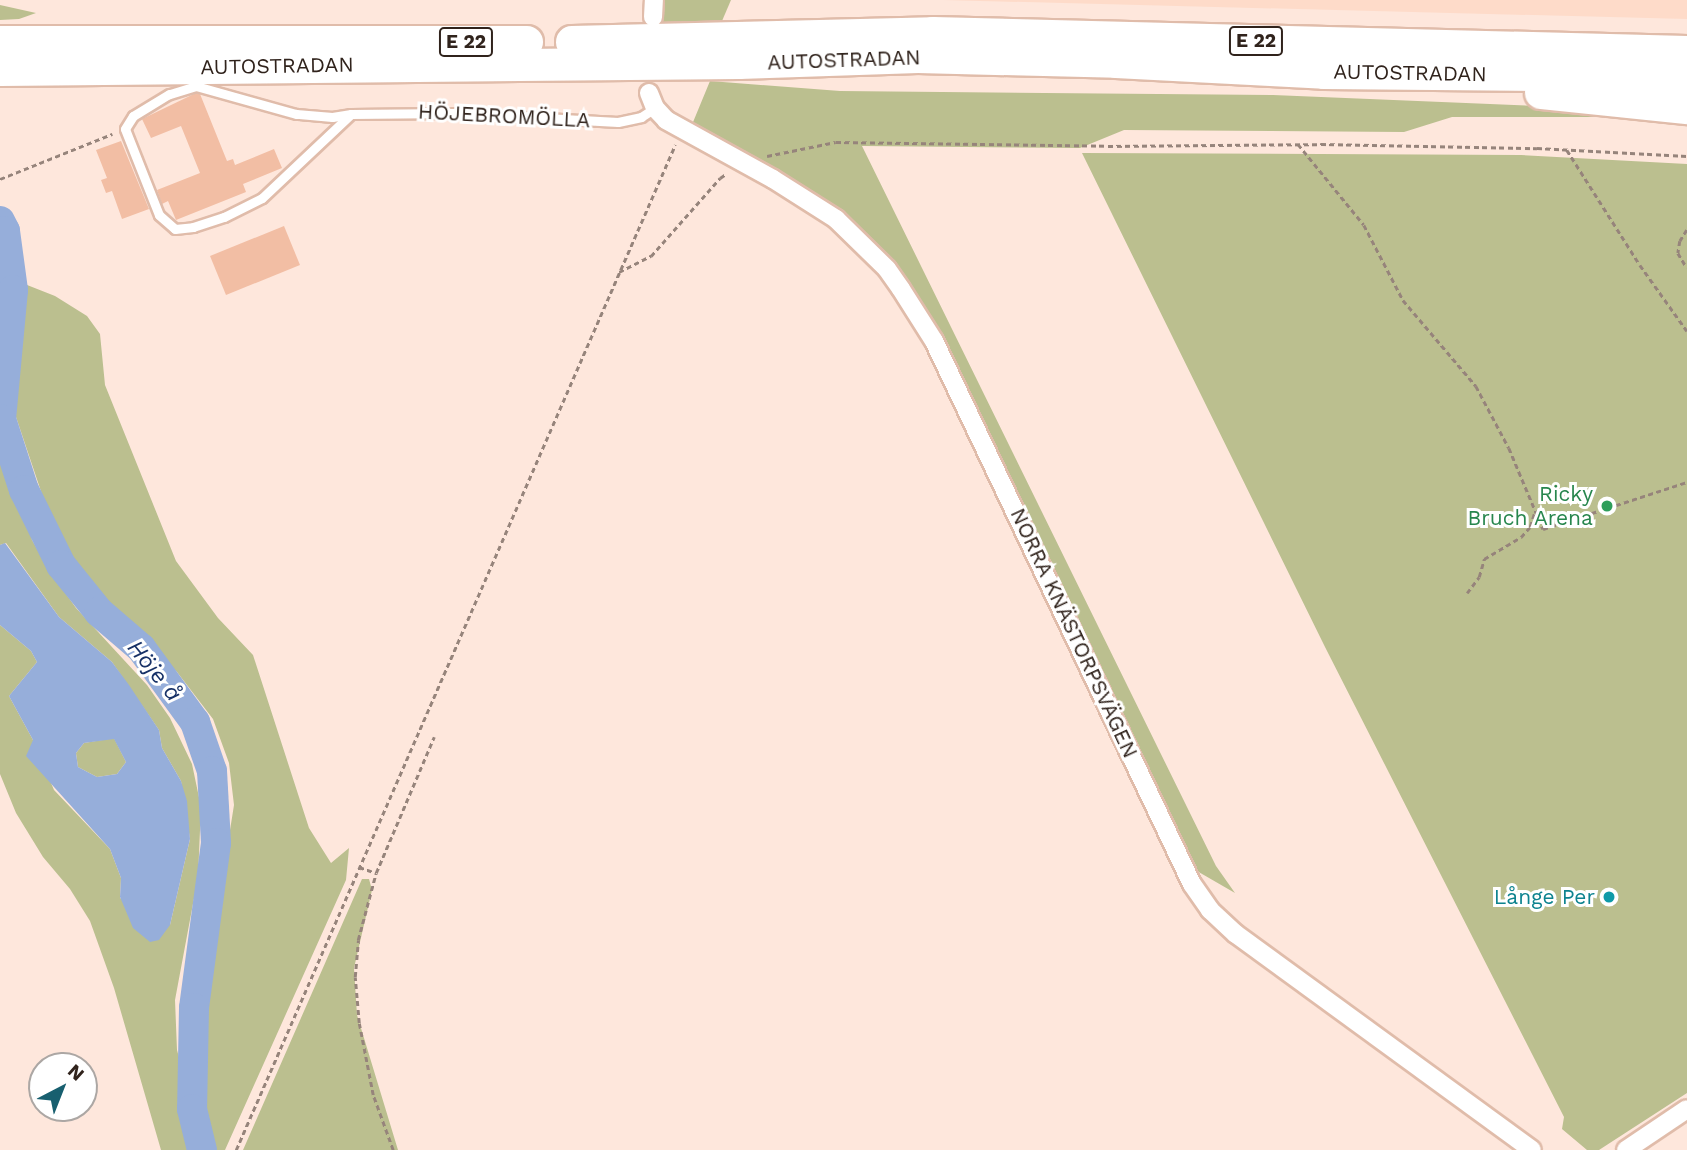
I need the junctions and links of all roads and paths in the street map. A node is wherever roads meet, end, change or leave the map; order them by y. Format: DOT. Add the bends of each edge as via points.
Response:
graph roads {
  1 [pos="1687,37"];
  2 [pos="0,42"];
  3 [pos="1579,50"];
  4 [pos="1687,52"];
  5 [pos="0,70"];
  6 [pos="1324,73"];
  7 [pos="1687,76"];
  8 [pos="652,101"];
  9 [pos="1687,108"];
  10 [pos="351,114"];
  11 [pos="125,129"];
  12 [pos="682,130"];
  13 [pos="1298,144"];
  14 [pos="1567,150"];
  15 [pos="1687,156"];
  16 [pos="746,164"];
  17 [pos="0,179"];
  18 [pos="1687,230"];
  19 [pos="1687,268"];
  20 [pos="619,272"];
  21 [pos="1687,331"];
  22 [pos="1687,482"];
  23 [pos="1535,511"];
  24 [pos="1467,593"];
  25 [pos="434,737"];
  26 [pos="359,867"];
  27 [pos="376,873"];
  28 [pos="1687,1109"];
  29 [pos="236,1150"];
  30 [pos="393,1150"];
  31 [pos="1532,1150"];
  32 [pos="1626,1150"];
  1 -- 3 [label="highway"];
  2 -- 3 [label="highway, AUTOSTRADAN / E 22" via="564,42 933,33"];
  3 -- 4 [label="highway, AUTOSTRADAN / E 22"];
  5 -- 6 [label="highway, AUTOSTRADAN / E 22" via="918,57"];
  6 -- 7 [label="highway, AUTOSTRADAN / E 22"];
  6 -- 9 [label="highway"];
  8 -- 10 [label="lane, HÖJEBROMÖLLA" via="641,117 618,122 453,113"];
  8 -- 12 [label="street, NORRA KNÄSTORPSVÄGEN"];
  10 -- 11 [label="lane, HÖJEBROMÖLLA" via="296,114 196,86 169,94 133,116"];
  10 -- 11 [label="lane" via="262,198 223,217 174,229 159,215"];
  11 -- 17 [label="path"];
  12 -- 16 [label="street, NORRA KNÄSTORPSVÄGEN"];
  12 -- 20 [label="path"];
  13 -- 14 [label="path"];
  13 -- 16 [label="path" via="836,142"];
  13 -- 23 [label="path" via="1364,225 1403,300 1476,386"];
  14 -- 15 [label="path"];
  14 -- 21 [label="path"];
  16 -- 20 [label="path" via="720,178 651,256"];
  16 -- 31 [label="street, NORRA KNÄSTORPSVÄGEN" via="836,219 887,269 934,341 1205,904 1236,934"];
  18 -- 19 [label="path" via="1678,253"];
  20 -- 26 [label="path"];
  22 -- 23 [label="path" via="1543,529"];
  23 -- 24 [label="path" via="1521,537 1484,559 1479,577"];
  25 -- 27 [label="path"];
  26 -- 27 [label="path"];
  26 -- 29 [label="path"];
  27 -- 30 [label="path" via="358,940 355,977 373,1095"];
  28 -- 32 [label="street"];
}
